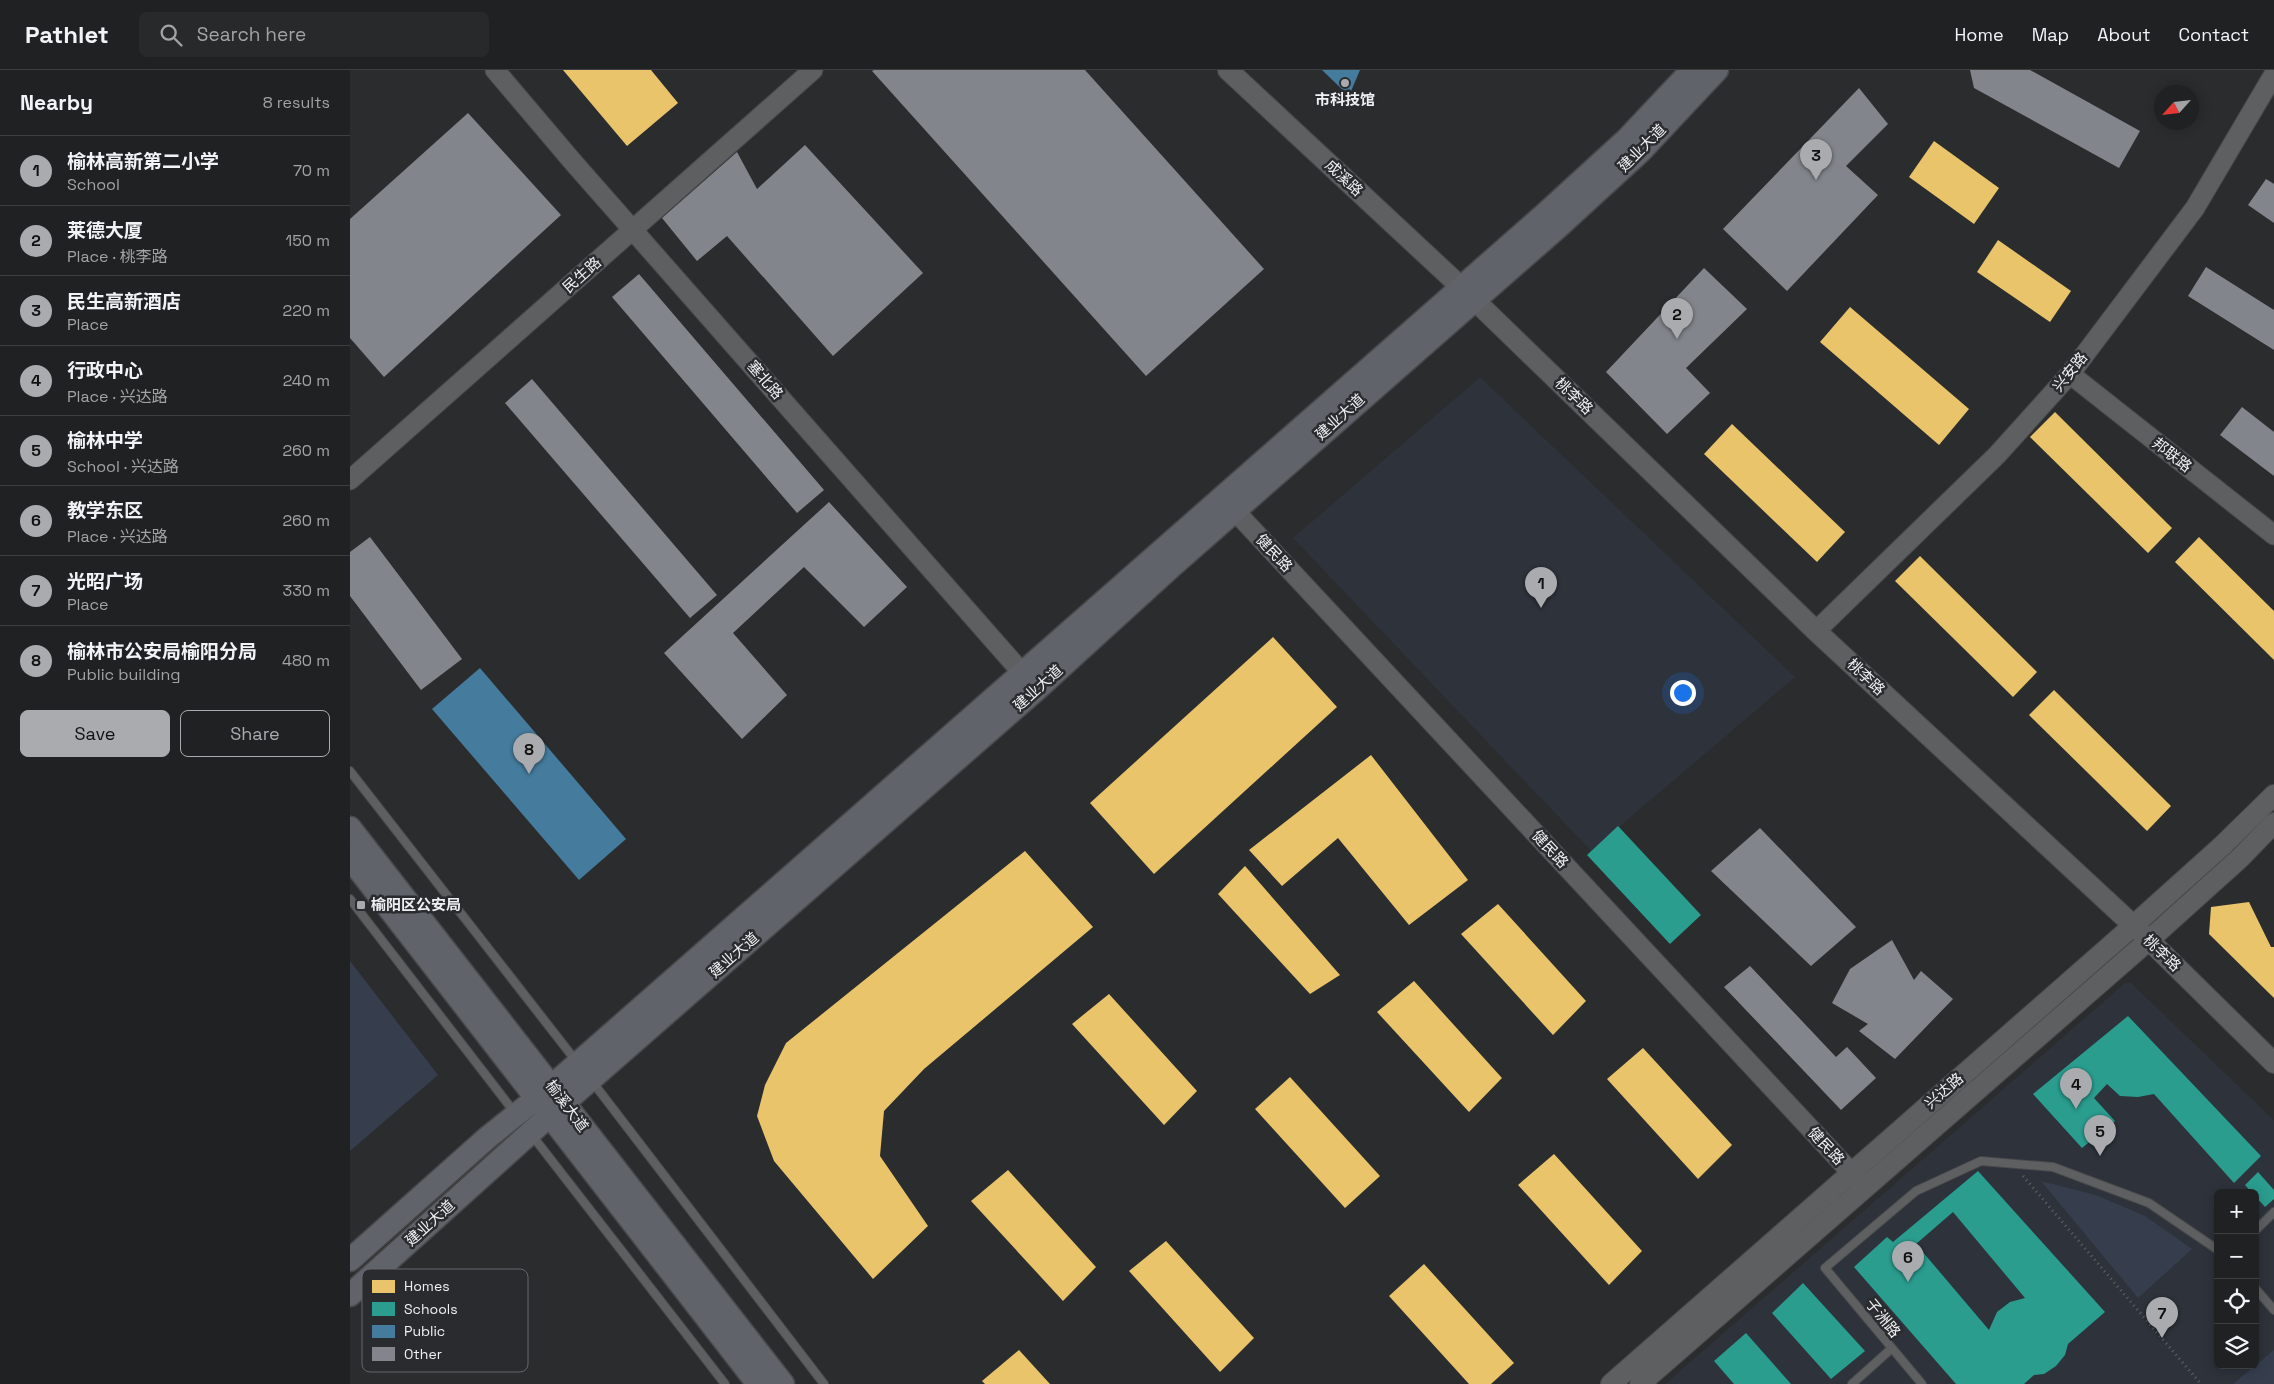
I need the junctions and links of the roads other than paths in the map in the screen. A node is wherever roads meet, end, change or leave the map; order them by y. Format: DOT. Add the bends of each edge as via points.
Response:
graph roads {
  1 [pos="495,70"];
  2 [pos="813,70"];
  3 [pos="1228,70"];
  4 [pos="1692,70"];
  5 [pos="1717,70"];
  6 [pos="2274,74"];
  7 [pos="632,230"];
  8 [pos="1467,293"];
  9 [pos="2070,374"];
  10 [pos="350,480"];
  11 [pos="1235,511"];
  12 [pos="2274,535"];
  13 [pos="1816,631"];
  14 [pos="1030,681"];
  15 [pos="350,772"];
  16 [pos="2274,795"];
  17 [pos="2274,823"];
  18 [pos="350,828"];
  19 [pos="350,858"];
  20 [pos="350,899"];
  21 [pos="2134,926"];
  22 [pos="2149,940"];
  23 [pos="2274,1063"];
  24 [pos="584,1071"];
  25 [pos="550,1101"];
  26 [pos="523,1124"];
  27 [pos="1851,1173"];
  28 [pos="1864,1188"];
  29 [pos="2274,1212"];
  30 [pos="2259,1227"];
  31 [pos="2214,1247"];
  32 [pos="350,1260"];
  33 [pos="376,1269"];
  34 [pos="362,1283"];
  35 [pos="2259,1293"];
  36 [pos="350,1295"];
  37 [pos="2274,1310"];
  38 [pos="1891,1349"];
  39 [pos="725,1384"];
  40 [pos="758,1384"];
  41 [pos="783,1384"];
  42 [pos="824,1384"];
  43 [pos="1611,1384"];
  44 [pos="1640,1384"];
  45 [pos="1852,1384"];
  46 [pos="1922,1384"];
  1 -- 7 [label="street, 塞北路"];
  2 -- 7 [label="street, 民生路"];
  3 -- 8 [label="main road, 成溪路"];
  4 -- 8 [label="main road, 建业大道" via="1627,139"];
  5 -- 8 [label="main road, 建业大道" via="1640,152 1557,228"];
  6 -- 9 [label="street, 兴安路" via="2195,208"];
  7 -- 10 [label="street, 民生路"];
  7 -- 14 [label="street, 塞北路"];
  8 -- 11 [label="main road, 建业大道"];
  8 -- 13 [label="main road, 桃李路"];
  8 -- 14 [label="main road, 建业大道"];
  9 -- 12 [label="street, 邦联路"];
  9 -- 13 [label="street, 兴安路" via="1997,455"];
  11 -- 14 [label="main road, 建业大道"];
  11 -- 27 [label="street, 健民路"];
  13 -- 21 [label="main road, 桃李路"];
  14 -- 24 [label="main road, 建业大道"];
  15 -- 24 [label="lane"];
  16 -- 21 [label="main road, 兴达路"];
  17 -- 22 [label="main road, 兴达路"];
  18 -- 25 [label="main road, 榆溪大道"];
  19 -- 25 [label="main road, 榆溪大道"];
  20 -- 26 [label="lane"];
  21 -- 22 [label="main road, 桃李路"];
  21 -- 27 [label="main road, 兴达路"];
  22 -- 23 [label="main road, 桃李路"];
  22 -- 28 [label="main road, 兴达路"];
  24 -- 25 [label="main road, 建业大道"];
  24 -- 42 [label="lane"];
  25 -- 26 [label="main road, 建业大道"];
  25 -- 40 [label="main road, 榆溪大道"];
  25 -- 41 [label="main road, 榆溪大道"];
  26 -- 32 [label="main road, 建业大道" via="487,1138"];
  26 -- 33 [label="main road, 建业大道"];
  26 -- 39 [label="lane"];
  27 -- 28 [label="street, 健民路"];
  27 -- 43 [label="main road, 兴达路"];
  28 -- 44 [label="main road, 兴达路"];
  29 -- 30 [label="lane"];
  31 -- 38 [label="lane, 子洲路" via="2149,1203 2053,1167 1981,1161 1916,1191 1825,1268"];
  34 -- 36 [label="main road, 建业大道"];
  35 -- 37 [label="lane"];
  38 -- 45 [label="lane"];
  38 -- 46 [label="lane, 子洲路"];
}
